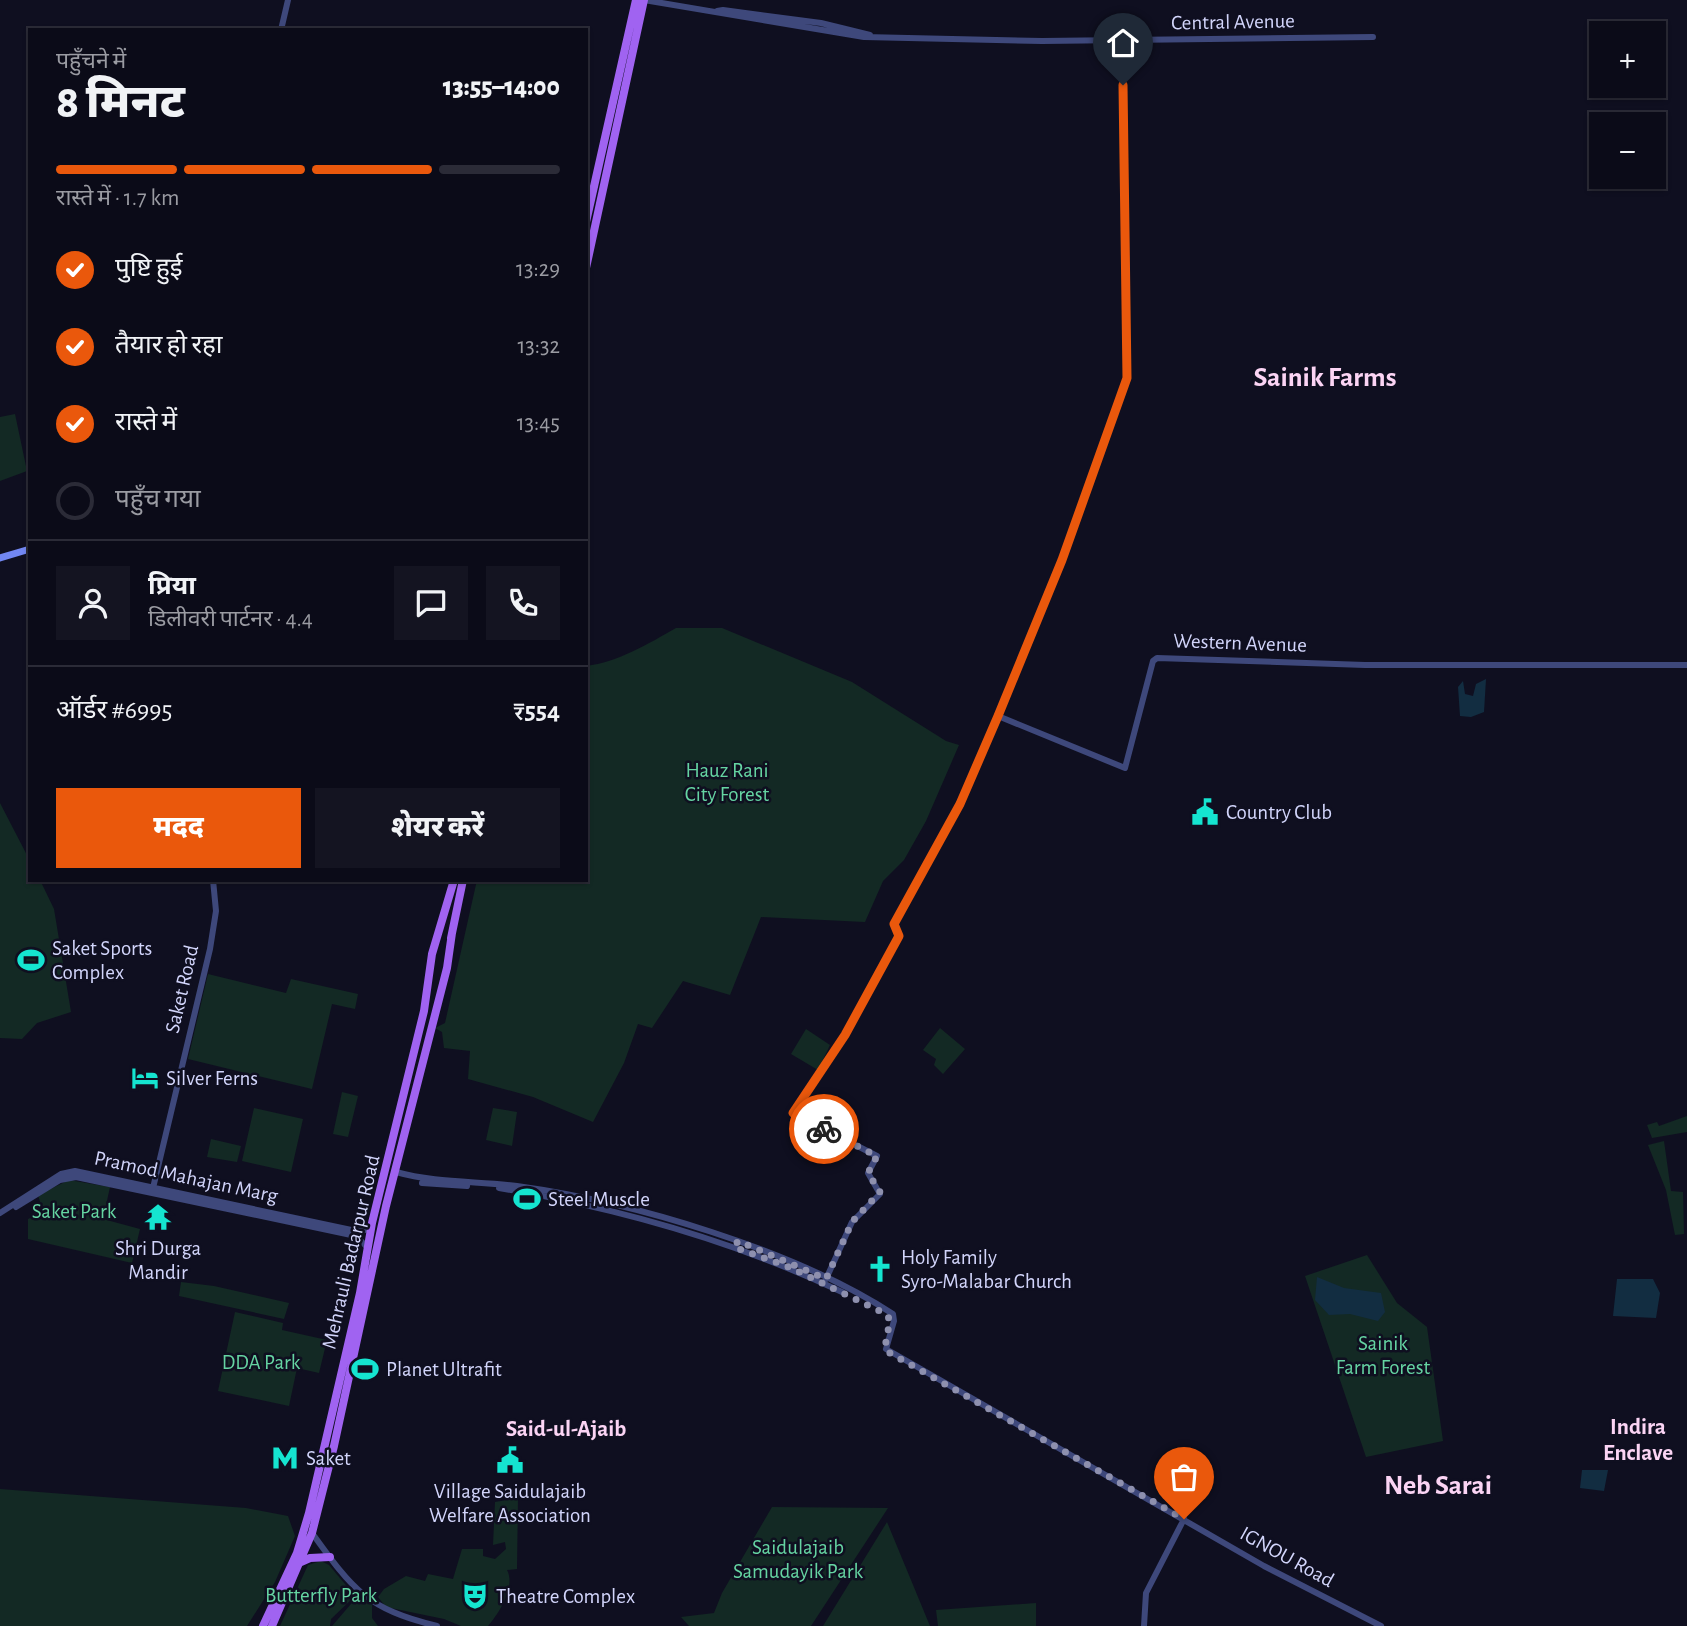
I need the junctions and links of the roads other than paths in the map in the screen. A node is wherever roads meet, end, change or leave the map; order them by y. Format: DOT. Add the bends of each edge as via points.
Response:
graph roads {
  1 [pos="288,0"];
  2 [pos="636,0"];
  3 [pos="644,0"];
  4 [pos="281,28"];
  5 [pos="1373,37"];
  6 [pos="1122,41"];
  7 [pos="588,213"];
  8 [pos="588,259"];
  9 [pos="28,548"];
  10 [pos="0,556"];
  11 [pos="1687,665"];
  12 [pos="998,716"];
  13 [pos="213,882"];
  14 [pos="453,882"];
  15 [pos="463,882"];
  16 [pos="444,919"];
  17 [pos="452,933"];
  18 [pos="439,1001"];
  19 [pos="424,1011"];
  20 [pos="395,1174"];
  21 [pos="153,1188"];
  22 [pos="0,1216"];
  23 [pos="297,1222"];
  24 [pos="372,1223"];
  25 [pos="736,1244"];
  26 [pos="367,1248"];
  27 [pos="826,1279"];
  28 [pos="886,1349"];
  29 [pos="1184,1519"];
  30 [pos="312,1533"];
  31 [pos="330,1557"];
  32 [pos="301,1562"];
  33 [pos="263,1626"];
  34 [pos="272,1626"];
  35 [pos="437,1626"];
  36 [pos="1144,1626"];
  37 [pos="1381,1626"];
  1 -- 4 [label="street"];
  2 -- 7 [label="main road"];
  3 -- 6 [label="street, Central Avenue" via="871,36"];
  3 -- 8 [label="main road"];
  5 -- 6 [label="street, Central Avenue"];
  6 -- 12 [label="street" via="1127,378 1062,560"];
  9 -- 10 [label="main road"];
  11 -- 12 [label="street, Western Avenue" via="1365,665 1160,657 1153,661 1125,768"];
  12 -- 27 [label="street" via="960,804 894,924 899,936 848,1029 793,1113 877,1156 868,1173 880,1194 854,1218"];
  13 -- 21 [label="street, Saket Road" via="216,911 210,949"];
  14 -- 16 [label="main road, Mehrauli Badarpur Road"];
  15 -- 17 [label="main road"];
  16 -- 17 [label="main road" via="436,955 439,960 446,957"];
  16 -- 19 [label="main road, Mehrauli Badarpur Road" via="432,954"];
  17 -- 18 [label="main road, Mehrauli Badarpur Road"];
  18 -- 19 [label="main road" via="443,976 436,970"];
  18 -- 20 [label="main road, Mehrauli Badarpur Road"];
  19 -- 24 [label="main road, Mehrauli Badarpur Road"];
  20 -- 25 [label="street" via="422,1183 531,1195"];
  20 -- 30 [label="main road, Mehrauli Badarpur Road"];
  21 -- 22 [label="street, Pramod Mahajan Marg" via="67,1171"];
  21 -- 23 [label="street, Pramod Mahajan Marg"];
  22 -- 23 [label="street, Pramod Mahajan Marg" via="61,1180 76,1177"];
  23 -- 24 [label="street, Pramod Mahajan Marg" via="356,1231"];
  23 -- 26 [label="street, Pramod Mahajan Marg" via="356,1236"];
  24 -- 26 [label="main road, Mehrauli Badarpur Road"];
  25 -- 27 [label="street"];
  25 -- 28 [label="street" via="886,1314 890,1320"];
  26 -- 33 [label="main road, Mehrauli Badarpur Road" via="298,1553"];
  27 -- 28 [label="street" via="893,1314"];
  28 -- 29 [label="street, IGNOU Road"];
  29 -- 36 [label="street" via="1146,1593"];
  29 -- 37 [label="street, IGNOU Road"];
  30 -- 31 [label="street"];
  30 -- 32 [label="main road, Mehrauli Badarpur Road"];
  31 -- 32 [label="main road"];
  31 -- 35 [label="street" via="351,1586 391,1614"];
  32 -- 34 [label="main road, Mehrauli Badarpur Road"];
}
